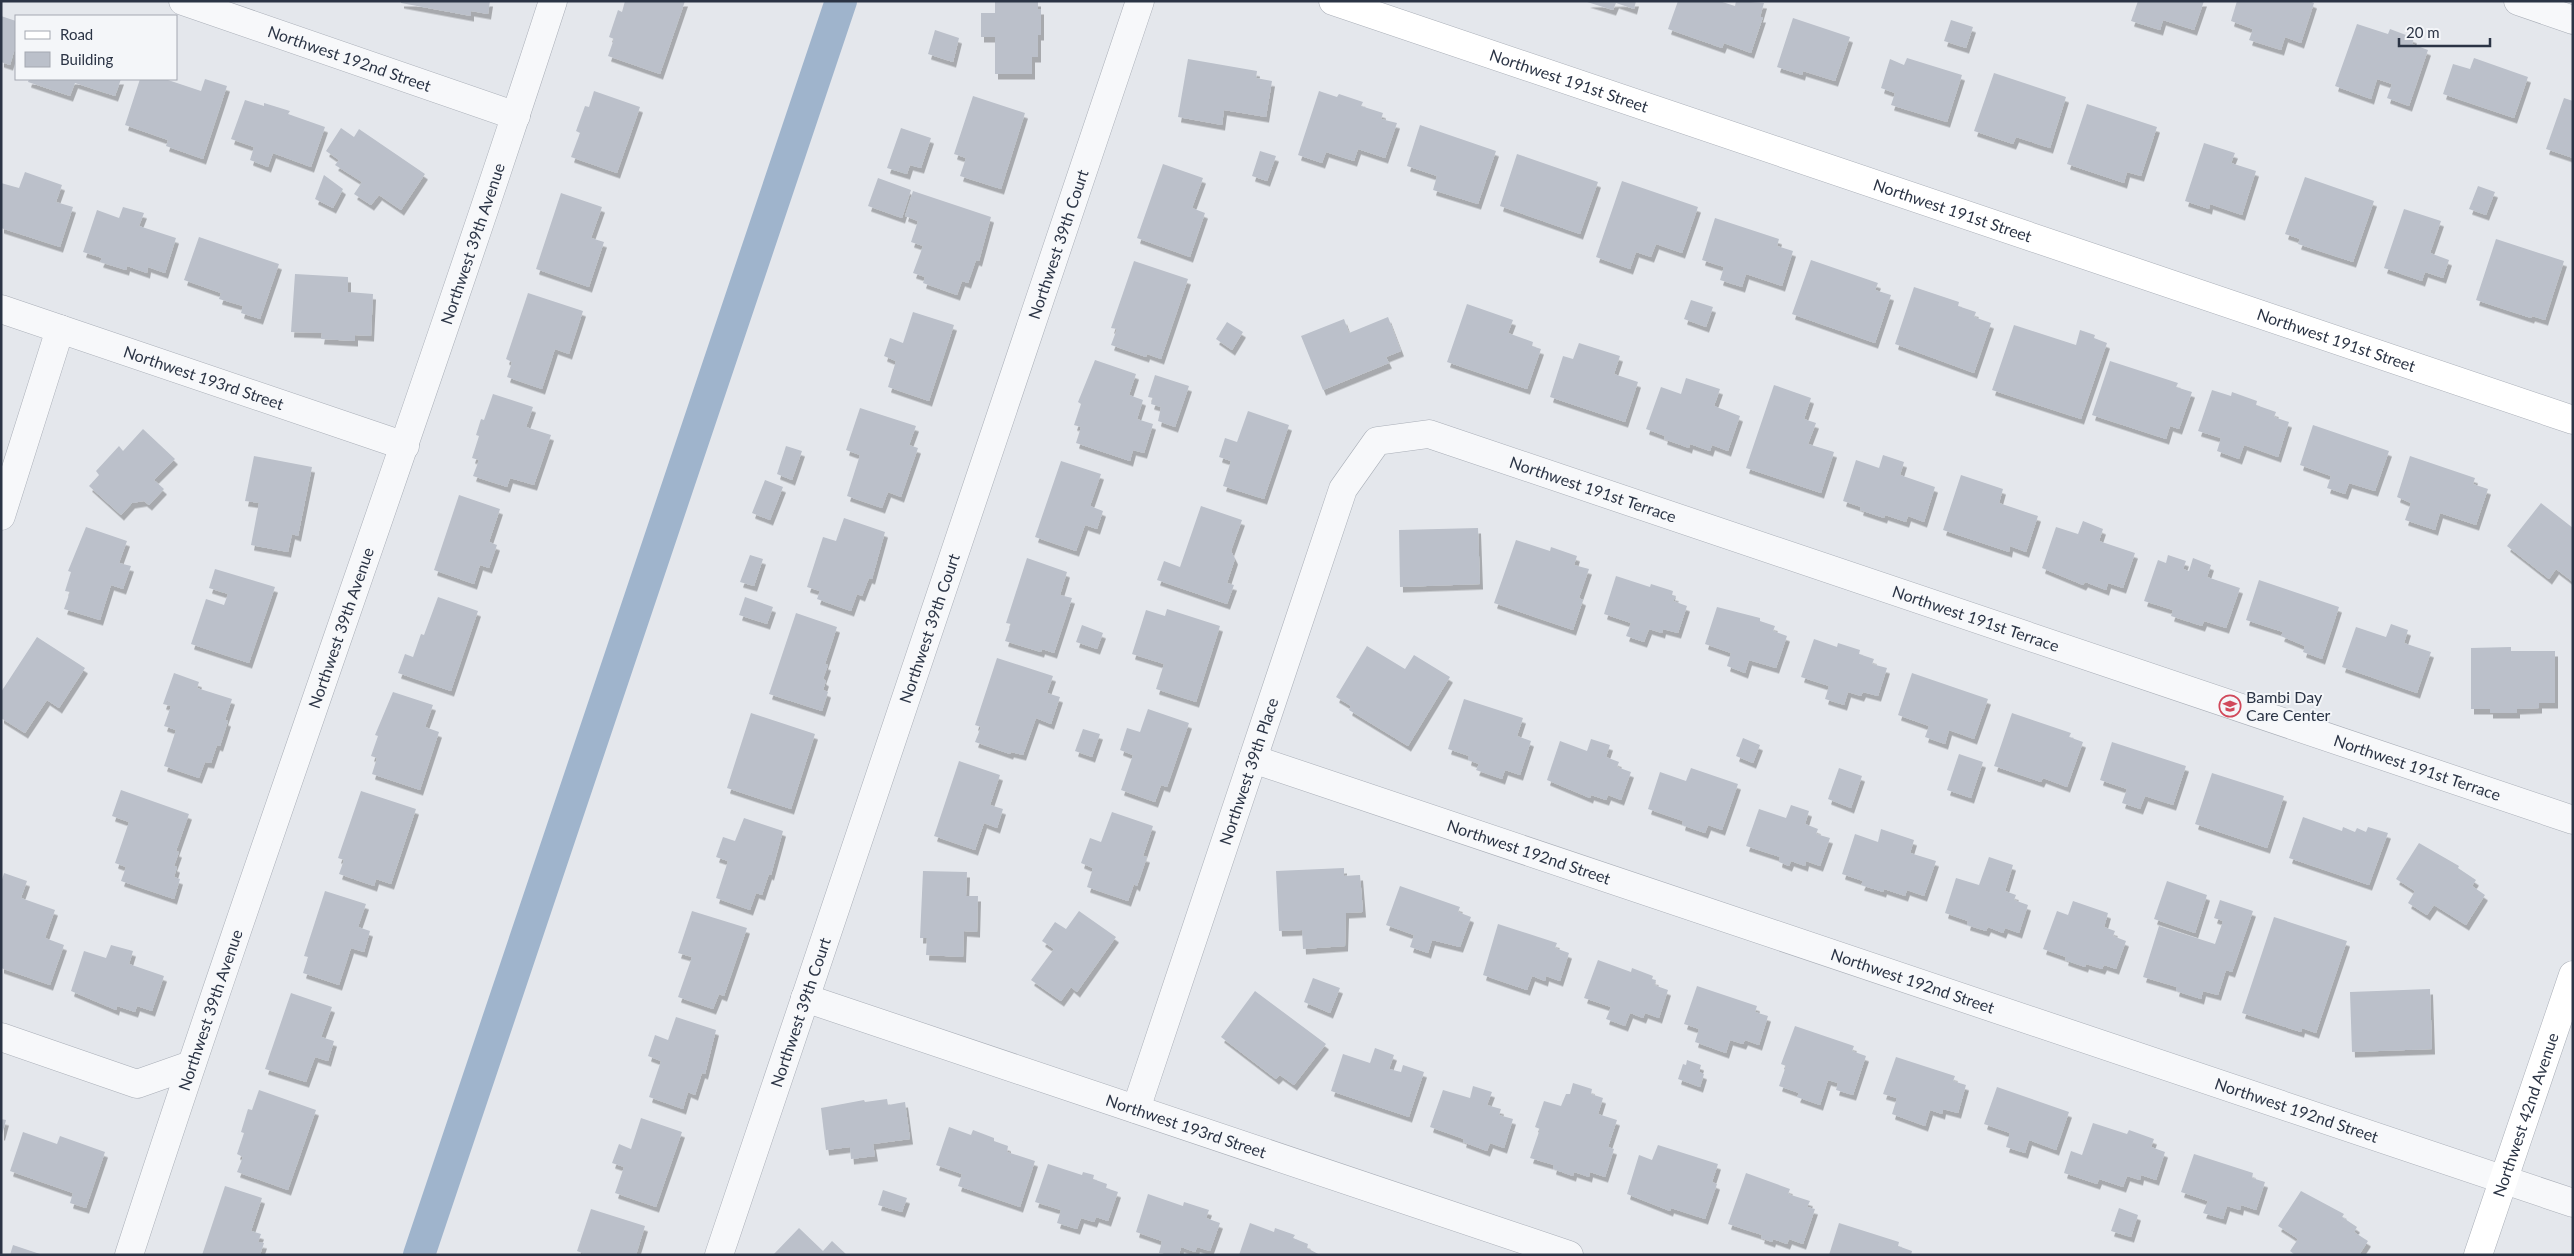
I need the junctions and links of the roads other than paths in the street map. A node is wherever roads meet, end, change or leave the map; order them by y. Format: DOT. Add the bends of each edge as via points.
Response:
graph roads {
  1 [pos="183,1"];
  2 [pos="554,1"];
  3 [pos="1140,1"];
  4 [pos="1333,1"];
  5 [pos="2518,1"];
  6 [pos="2573,20"];
  7 [pos="516,116"];
  8 [pos="1,310"];
  9 [pos="60,329"];
  10 [pos="2573,420"];
  11 [pos="1377,441"];
  12 [pos="405,446"];
  13 [pos="1,516"];
  14 [pos="1253,759"];
  15 [pos="2573,820"];
  16 [pos="2573,975"];
  17 [pos="805,998"];
  18 [pos="1,1037"];
  19 [pos="191,1065"];
  20 [pos="1136,1109"];
  21 [pos="2503,1180"];
  22 [pos="2573,1203"];
  23 [pos="129,1255"];
  24 [pos="719,1255"];
  25 [pos="1569,1255"];
  26 [pos="2478,1255"];
  1 -- 7 [label="street, Northwest 192nd Street"];
  2 -- 7 [label="street, Northwest 39th Avenue"];
  3 -- 17 [label="street, Northwest 39th Court"];
  4 -- 10 [label="street, Northwest 191st Street"];
  5 -- 6 [label="street"];
  7 -- 12 [label="street, Northwest 39th Avenue"];
  8 -- 9 [label="street, Northwest 193rd Street"];
  9 -- 12 [label="street, Northwest 193rd Street"];
  9 -- 13 [label="street"];
  11 -- 14 [label="street, Northwest 39th Place" via="1343,489"];
  11 -- 15 [label="street, Northwest 191st Terrace" via="1430,434"];
  12 -- 19 [label="street, Northwest 39th Avenue"];
  14 -- 20 [label="street, Northwest 39th Place"];
  14 -- 21 [label="street, Northwest 192nd Street"];
  16 -- 21 [label="street, Northwest 42nd Avenue"];
  17 -- 20 [label="street, Northwest 193rd Street"];
  17 -- 24 [label="street, Northwest 39th Court"];
  18 -- 19 [label="street" via="137,1084"];
  19 -- 23 [label="street, Northwest 39th Avenue"];
  20 -- 25 [label="street, Northwest 193rd Street"];
  21 -- 22 [label="street, Northwest 192nd Street"];
  21 -- 26 [label="street, Northwest 42nd Avenue"];
}
